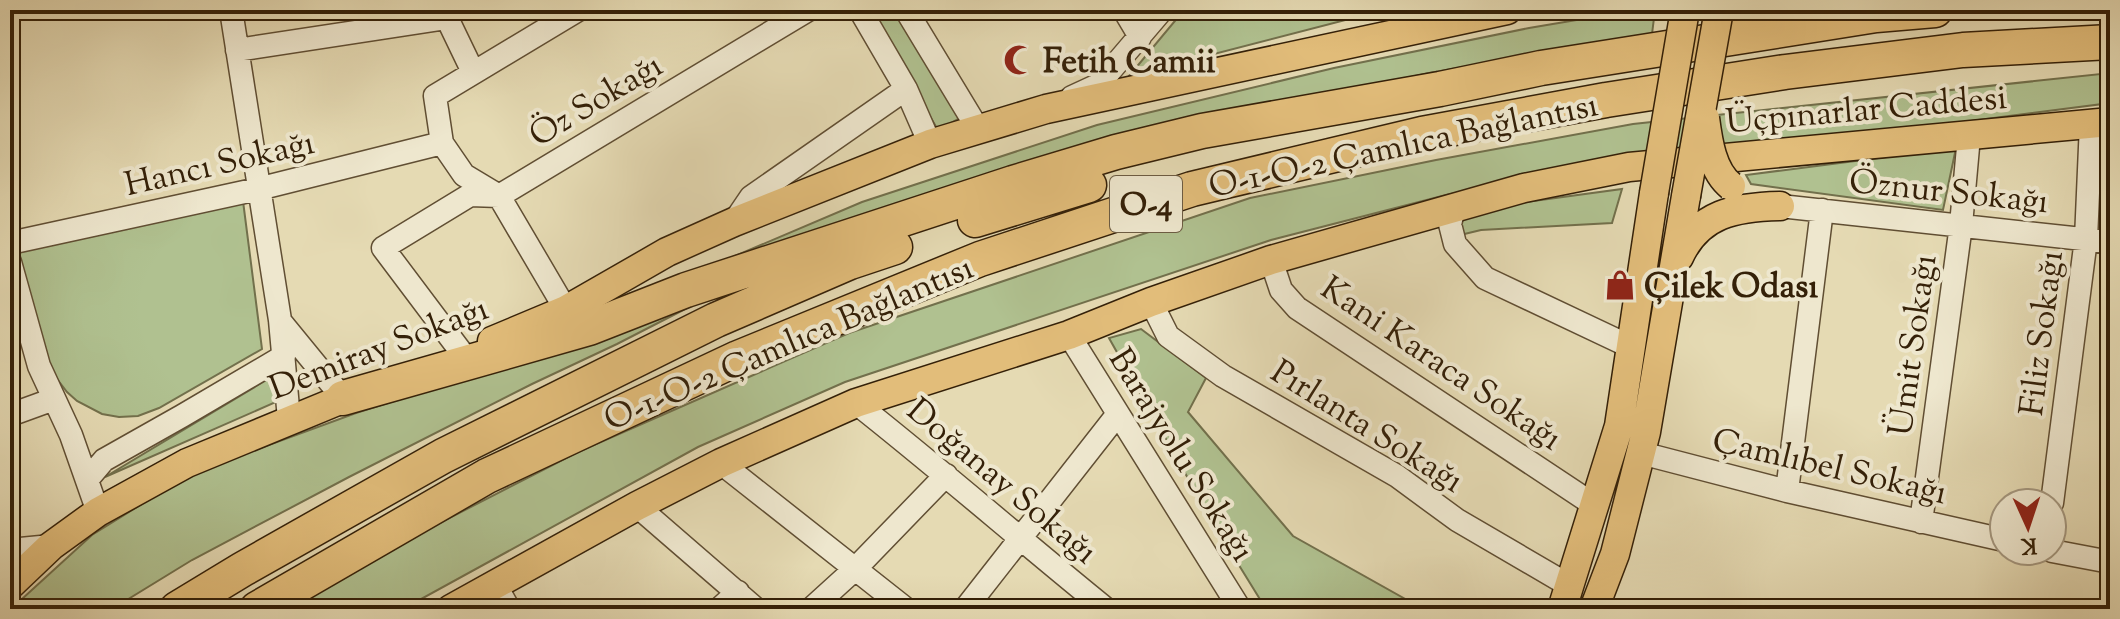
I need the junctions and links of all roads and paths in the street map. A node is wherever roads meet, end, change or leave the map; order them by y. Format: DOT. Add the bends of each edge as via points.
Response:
graph roads {
  1 [pos="231,10"];
  2 [pos="578,10"];
  3 [pos="808,10"];
  4 [pos="860,10"];
  5 [pos="906,10"];
  6 [pos="1124,10"];
  7 [pos="1162,10"];
  8 [pos="1507,10"];
  9 [pos="1685,10"];
  10 [pos="1719,10"];
  11 [pos="1935,10"];
  12 [pos="1140,37"];
  13 [pos="2110,42"];
  14 [pos="237,50"];
  15 [pos="473,72"];
  16 [pos="906,89"];
  17 [pos="1440,89"];
  18 [pos="1703,98"];
  19 [pos="1046,109"];
  20 [pos="2100,123"];
  21 [pos="978,129"];
  22 [pos="1969,136"];
  23 [pos="442,143"];
  24 [pos="930,144"];
  25 [pos="258,189"];
  26 [pos="499,196"];
  27 [pos="1780,206"];
  28 [pos="1454,208"];
  29 [pos="1822,210"];
  30 [pos="734,222"];
  31 [pos="1961,225"];
  32 [pos="2086,239"];
  33 [pos="2110,242"];
  34 [pos="10,243"];
  35 [pos="1271,260"];
  36 [pos="10,262"];
  37 [pos="1672,277"];
  38 [pos="14,291"];
  39 [pos="1151,302"];
  40 [pos="566,310"];
  41 [pos="280,320"];
  42 [pos="1069,335"];
  43 [pos="1631,347"];
  44 [pos="462,353"];
  45 [pos="284,356"];
  46 [pos="343,398"];
  47 [pos="54,399"];
  48 [pos="856,403"];
  49 [pos="10,415"];
  50 [pos="1117,415"];
  51 [pos="289,419"];
  52 [pos="1641,453"];
  53 [pos="721,463"];
  54 [pos="946,475"];
  55 [pos="87,480"];
  56 [pos="2054,487"];
  57 [pos="1787,491"];
  58 [pos="1594,505"];
  59 [pos="637,506"];
  60 [pos="98,512"];
  61 [pos="1921,522"];
  62 [pos="1988,537"];
  63 [pos="1019,539"];
  64 [pos="51,546"];
  65 [pos="10,550"];
  66 [pos="2068,554"];
  67 [pos="2110,562"];
  68 [pos="855,569"];
  69 [pos="10,585"];
  70 [pos="738,592"];
  71 [pos="502,597"];
  72 [pos="1566,598"];
  73 [pos="177,609"];
  74 [pos="257,609"];
  75 [pos="451,609"];
  76 [pos="719,609"];
  77 [pos="756,609"];
  78 [pos="811,609"];
  79 [pos="906,609"];
  80 [pos="965,609"];
  81 [pos="1106,609"];
  82 [pos="1240,609"];
  83 [pos="1594,609"];
  1 -- 14 [label="street"];
  2 -- 15 [label="street"];
  3 -- 26 [label="street, Öz Sokağı"];
  4 -- 16 [label="street"];
  5 -- 21 [label="street"];
  6 -- 12 [label="street"];
  7 -- 12 [label="street"];
  8 -- 19 [label="main road, Demiray Sokağı"];
  9 -- 43 [label="main road, bridge"];
  10 -- 18 [label="main road, bridge"];
  11 -- 17 [label="highway, O-1-O-2 Çamlıca Bağlantısı / O-4" via="1586,60"];
  12 -- 19 [label="street" via="1098,85"];
  13 -- 74 [label="highway, O-1-O-2 Çamlıca Bağlantısı / O-4" via="1963,50 1666,91 1422,134 1192,189 980,259 738,358 487,476"];
  14 -- 15 [label="street" via="447,18"];
  14 -- 25 [label="street"];
  15 -- 23 [label="street" via="435,96"];
  16 -- 24 [label="street"];
  16 -- 30 [label="street" via="751,197"];
  17 -- 46 [label="highway" via="1202,131 1116,152 686,290 589,328"];
  17 -- 73 [label="highway, O-4" via="1222,145 850,262 716,320 443,456"];
  18 -- 27 [label="main road, bridge" via="1709,145 1723,180 1753,200"];
  18 -- 37 [label="main road, bridge"];
  19 -- 21 [label="main road, Demiray Sokağı"];
  20 -- 22 [label="main road, Üçpınarlar Caddesi"];
  20 -- 32 [label="street, Filiz Sokağı"];
  21 -- 24 [label="main road, Demiray Sokağı"];
  22 -- 28 [label="main road, Üçpınarlar Caddesi" via="1629,167"];
  22 -- 31 [label="street"];
  23 -- 25 [label="street, Hancı Sokağı"];
  23 -- 26 [label="street" via="464,175"];
  24 -- 30 [label="main road, Demiray Sokağı"];
  25 -- 34 [label="street, Hancı Sokağı"];
  25 -- 41 [label="street"];
  26 -- 40 [label="street"];
  26 -- 44 [label="street" via="470,195 383,248"];
  27 -- 29 [label="street, Öznur Sokağı"];
  27 -- 37 [label="main road" via="1752,207 1709,220 1692,235"];
  28 -- 35 [label="main road, Üçpınarlar Caddesi"];
  28 -- 43 [label="street" via="1450,224 1455,244 1485,278"];
  29 -- 31 [label="street, Öznur Sokağı"];
  29 -- 57 [label="street"];
  30 -- 40 [label="main road, Demiray Sokağı" via="667,252"];
  31 -- 32 [label="street, Öznur Sokağı"];
  31 -- 61 [label="street, Ümit Sokağı"];
  32 -- 33 [label="street, Öznur Sokağı"];
  32 -- 56 [label="street, Filiz Sokağı"];
  35 -- 39 [label="main road, Üçpınarlar Caddesi"];
  35 -- 58 [label="street, Kani Karaca Sokağı" via="1281,290 1297,308"];
  36 -- 38 [label="street"];
  37 -- 52 [label="main road"];
  38 -- 47 [label="street"];
  39 -- 42 [label="main road, Üçpınarlar Caddesi"];
  39 -- 72 [label="street, Pırlanta Sokağı" via="1168,336 1223,376 1397,476"];
  40 -- 44 [label="main road, Demiray Sokağı"];
  41 -- 45 [label="street"];
  41 -- 46 [label="street"];
  42 -- 48 [label="main road, Üçpınarlar Caddesi"];
  42 -- 50 [label="street, Barajyolu Sokağı"];
  43 -- 58 [label="main road" via="1619,426"];
  44 -- 46 [label="main road, Demiray Sokağı"];
  45 -- 51 [label="street"];
  45 -- 55 [label="street" via="104,460"];
  46 -- 51 [label="main road, Demiray Sokağı"];
  47 -- 49 [label="street"];
  47 -- 55 [label="street"];
  48 -- 53 [label="main road, Üçpınarlar Caddesi"];
  48 -- 54 [label="street, Doğanay Sokağı"];
  50 -- 63 [label="street"];
  50 -- 82 [label="street, Barajyolu Sokağı"];
  51 -- 60 [label="main road, Demiray Sokağı" via="187,463"];
  52 -- 57 [label="street, Çamlıbel Sokağı"];
  52 -- 83 [label="main road" via="1615,554"];
  53 -- 59 [label="main road, Üçpınarlar Caddesi"];
  53 -- 68 [label="street"];
  54 -- 63 [label="street, Doğanay Sokağı"];
  54 -- 68 [label="street"];
  55 -- 60 [label="street"];
  57 -- 61 [label="street, Çamlıbel Sokağı"];
  58 -- 72 [label="main road"];
  59 -- 70 [label="street"];
  59 -- 71 [label="main road, Üçpınarlar Caddesi"];
  60 -- 64 [label="main road, Demiray Sokağı"];
  61 -- 62 [label="street, Çamlıbel Sokağı"];
  63 -- 80 [label="street"];
  63 -- 81 [label="street, Doğanay Sokağı"];
  64 -- 65 [label="street"];
  64 -- 69 [label="main road, Demiray Sokağı"];
  66 -- 67 [label="street"];
  68 -- 78 [label="street"];
  68 -- 79 [label="street"];
  70 -- 76 [label="street"];
  70 -- 77 [label="street"];
  71 -- 75 [label="main road, Üçpınarlar Caddesi"];
}
